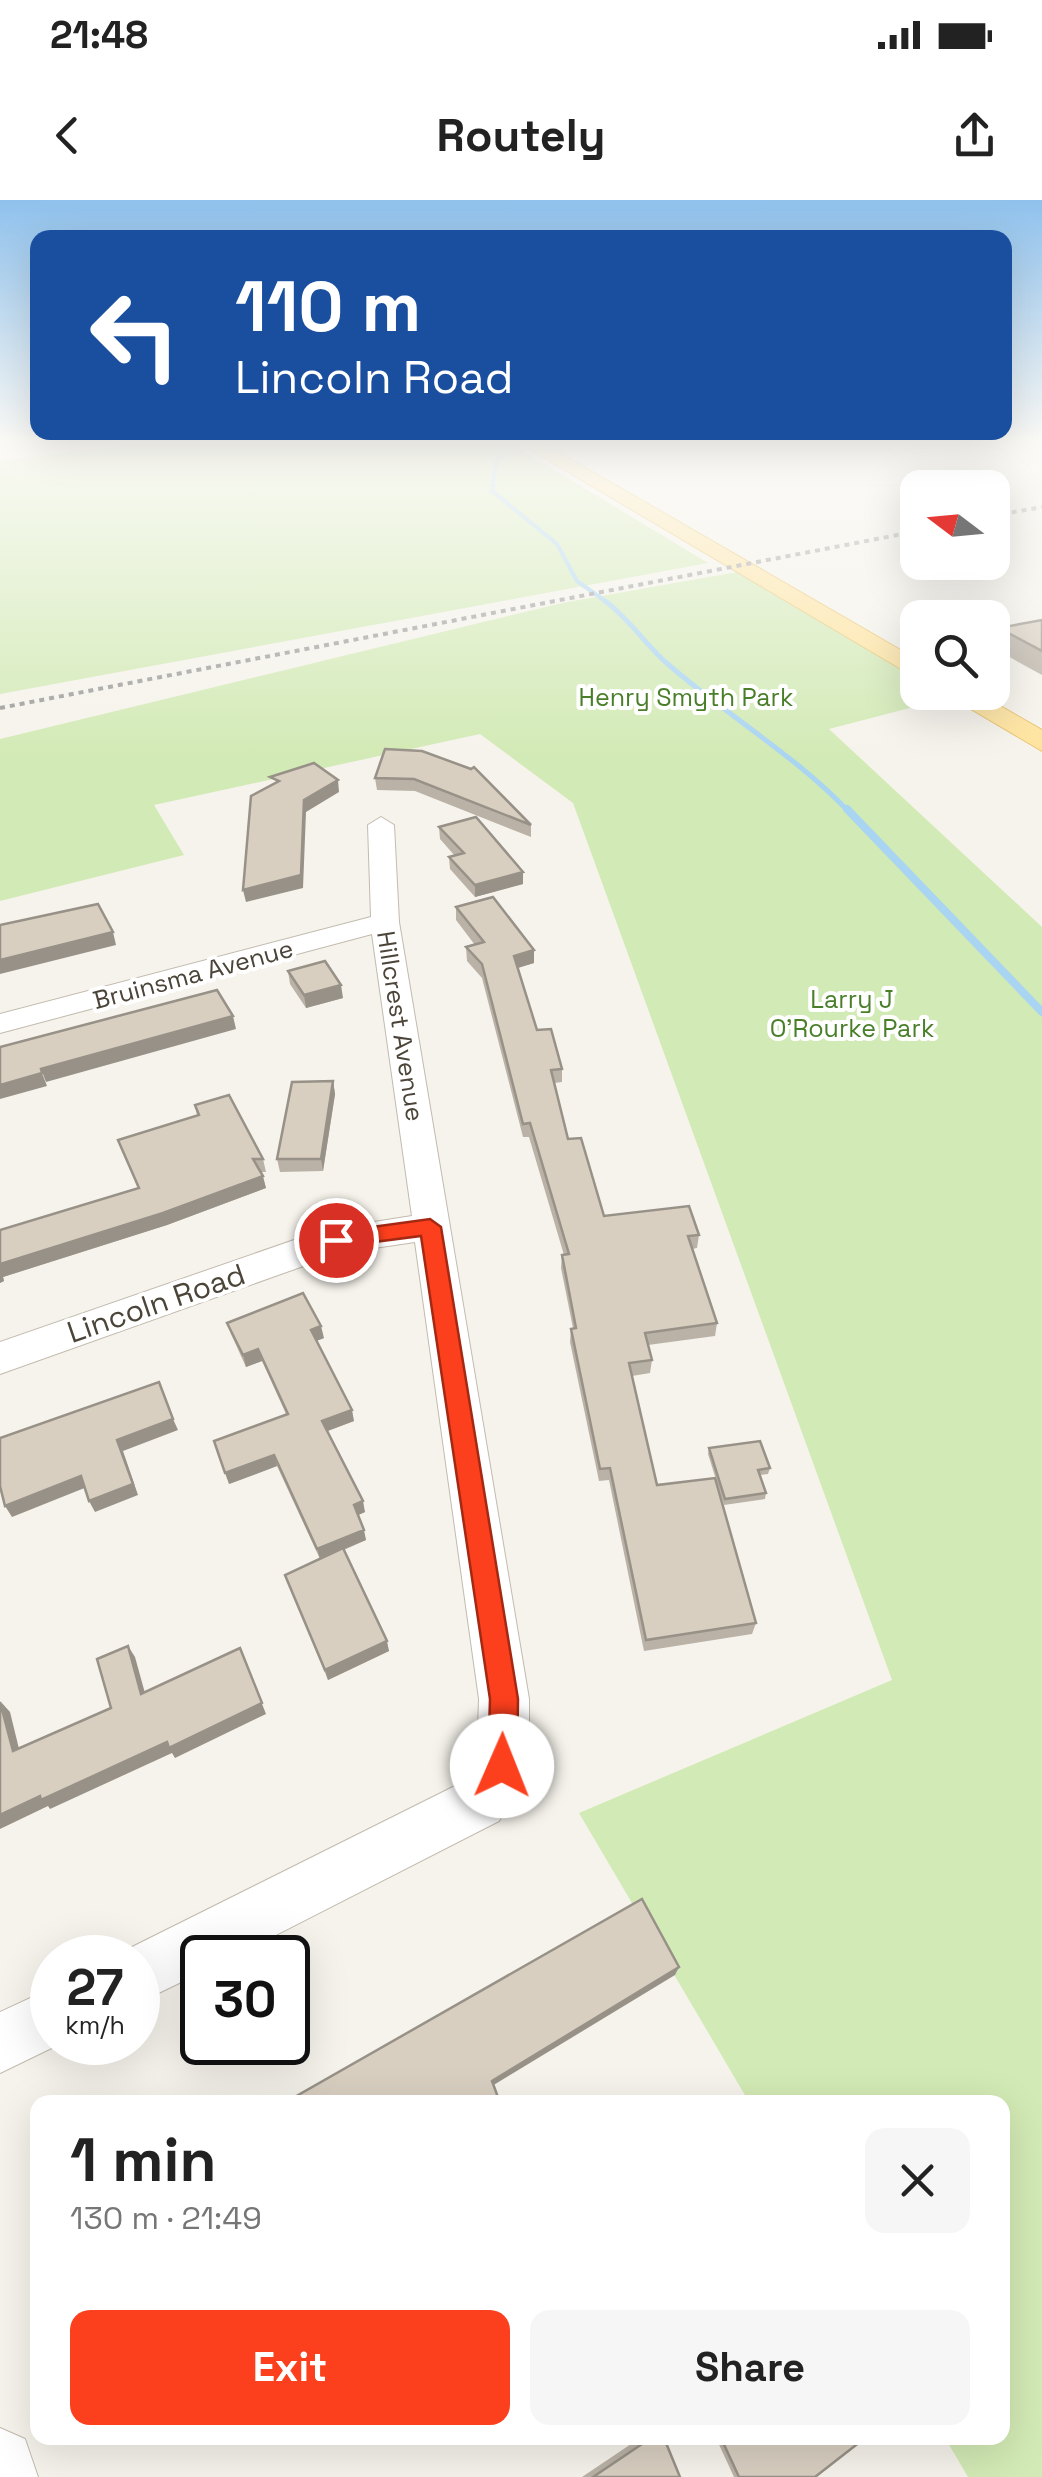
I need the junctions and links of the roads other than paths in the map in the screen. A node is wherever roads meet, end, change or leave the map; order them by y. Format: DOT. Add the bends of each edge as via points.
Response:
graph roads {
  1 [pos="707,547"];
  2 [pos="900,660"];
  3 [pos="987,710"];
  4 [pos="1042,742"];
  5 [pos="381,825"];
  6 [pos="385,922"];
  7 [pos="0,1024"];
  8 [pos="430,1227"];
  9 [pos="0,1358"];
  10 [pos="160,1963"];
  11 [pos="30,2028"];
  12 [pos="0,2043"];
  13 [pos="0,2464"];
  14 [pos="2,2477"];
  1 -- 2 [label="main road"];
  3 -- 4 [label="main road"];
  5 -- 6 [label="street, Hillcrest Avenue"];
  6 -- 7 [label="street, Bruinsma Avenue"];
  6 -- 8 [label="street, Hillcrest Avenue"];
  8 -- 9 [label="street, Lincoln Road" via="336,1240"];
  8 -- 10 [label="street, Hillcrest Avenue" via="504,1699 502,1766 480,1802"];
  11 -- 12 [label="street"];
  13 -- 14 [label="street"];
}
